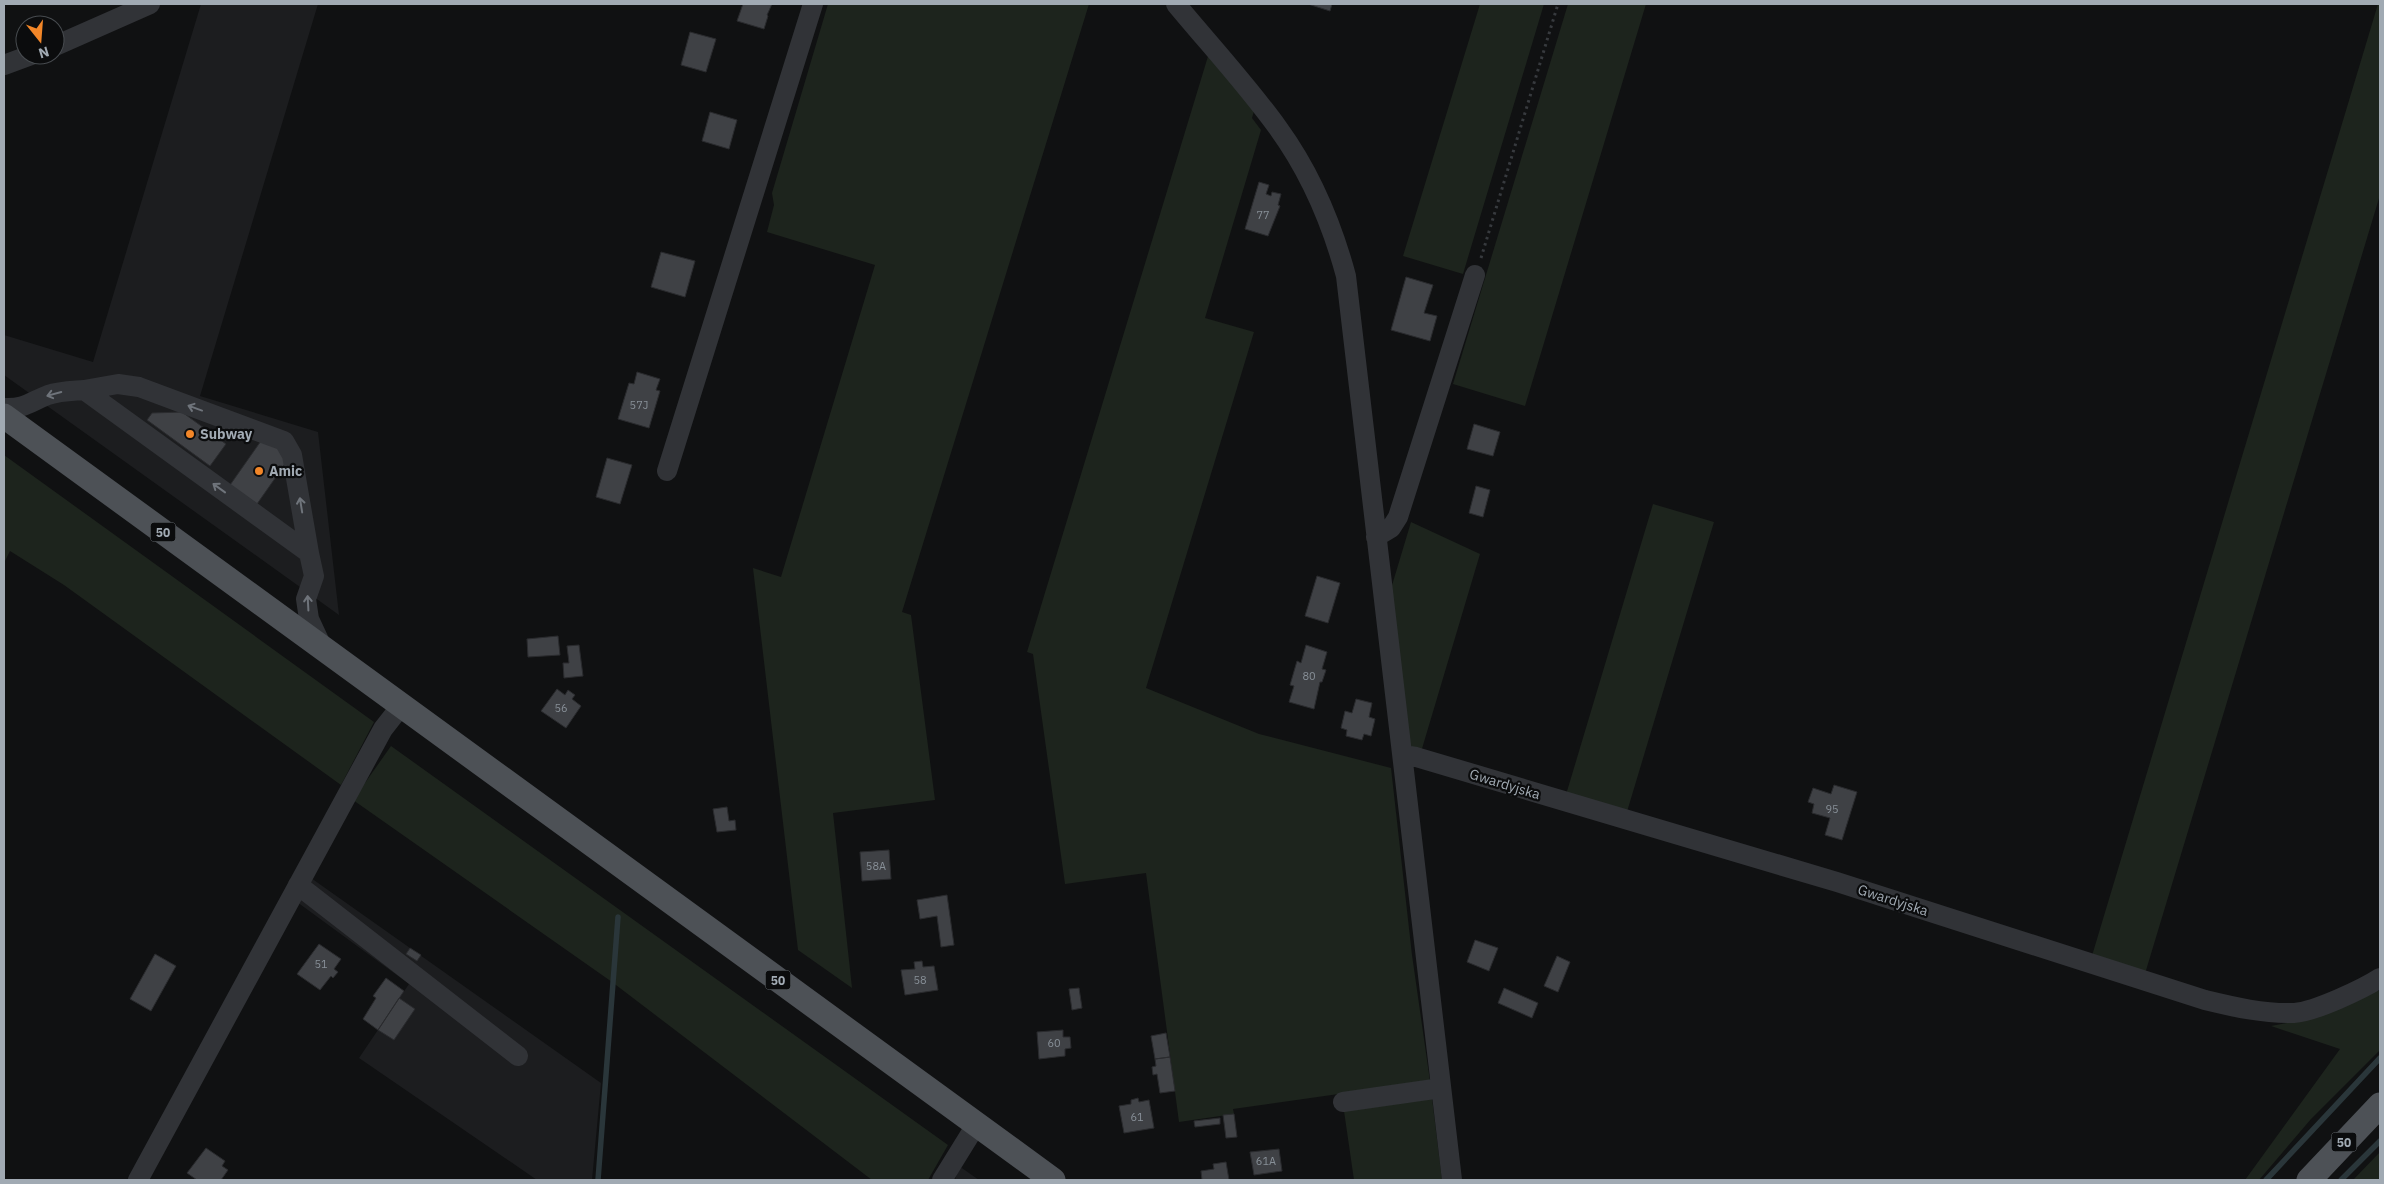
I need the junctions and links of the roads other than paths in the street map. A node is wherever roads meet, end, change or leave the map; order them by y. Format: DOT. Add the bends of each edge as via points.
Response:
graph roads {
  1 [pos="150,4"];
  2 [pos="813,4"];
  3 [pos="1176,4"];
  4 [pos="65,42"];
  5 [pos="1476,275"];
  6 [pos="84,390"];
  7 [pos="4,408"];
  8 [pos="4,416"];
  9 [pos="667,471"];
  10 [pos="1376,537"];
  11 [pos="308,553"];
  12 [pos="323,649"];
  13 [pos="401,706"];
  14 [pos="1403,756"];
  15 [pos="298,885"];
  16 [pos="2380,978"];
  17 [pos="518,1056"];
  18 [pos="1441,1088"];
  19 [pos="1343,1102"];
  20 [pos="2380,1104"];
  21 [pos="976,1125"];
  22 [pos="138,1180"];
  23 [pos="942,1180"];
  24 [pos="1053,1180"];
  25 [pos="1452,1180"];
  26 [pos="2309,1180"];
  1 -- 4 [label="street"];
  2 -- 9 [label="street"];
  3 -- 10 [label="street" via="1278,128 1308,176 1336,238 1346,276"];
  5 -- 10 [label="street" via="1398,517 1391,528"];
  6 -- 7 [label="street, one-way" via="47,396 16,409"];
  11 -- 6 [label="street, one-way"];
  11 -- 6 [label="street, one-way" via="292,455 284,441 139,387 118,384"];
  8 -- 12 [label="main road, 50"];
  10 -- 14 [label="street"];
  12 -- 11 [label="street, one-way" via="309,619 306,599 314,576"];
  12 -- 13 [label="main road, 50"];
  13 -- 15 [label="street" via="383,729"];
  13 -- 21 [label="main road, 50"];
  14 -- 16 [label="street, Gwardyjska" via="1416,757 1827,880 2239,1008 2296,1013 2364,988"];
  14 -- 18 [label="street"];
  15 -- 17 [label="street"];
  15 -- 22 [label="street"];
  18 -- 19 [label="street"];
  18 -- 25 [label="street"];
  20 -- 26 [label="main road, 50"];
  21 -- 23 [label="street"];
  21 -- 24 [label="main road, 50"];
}
